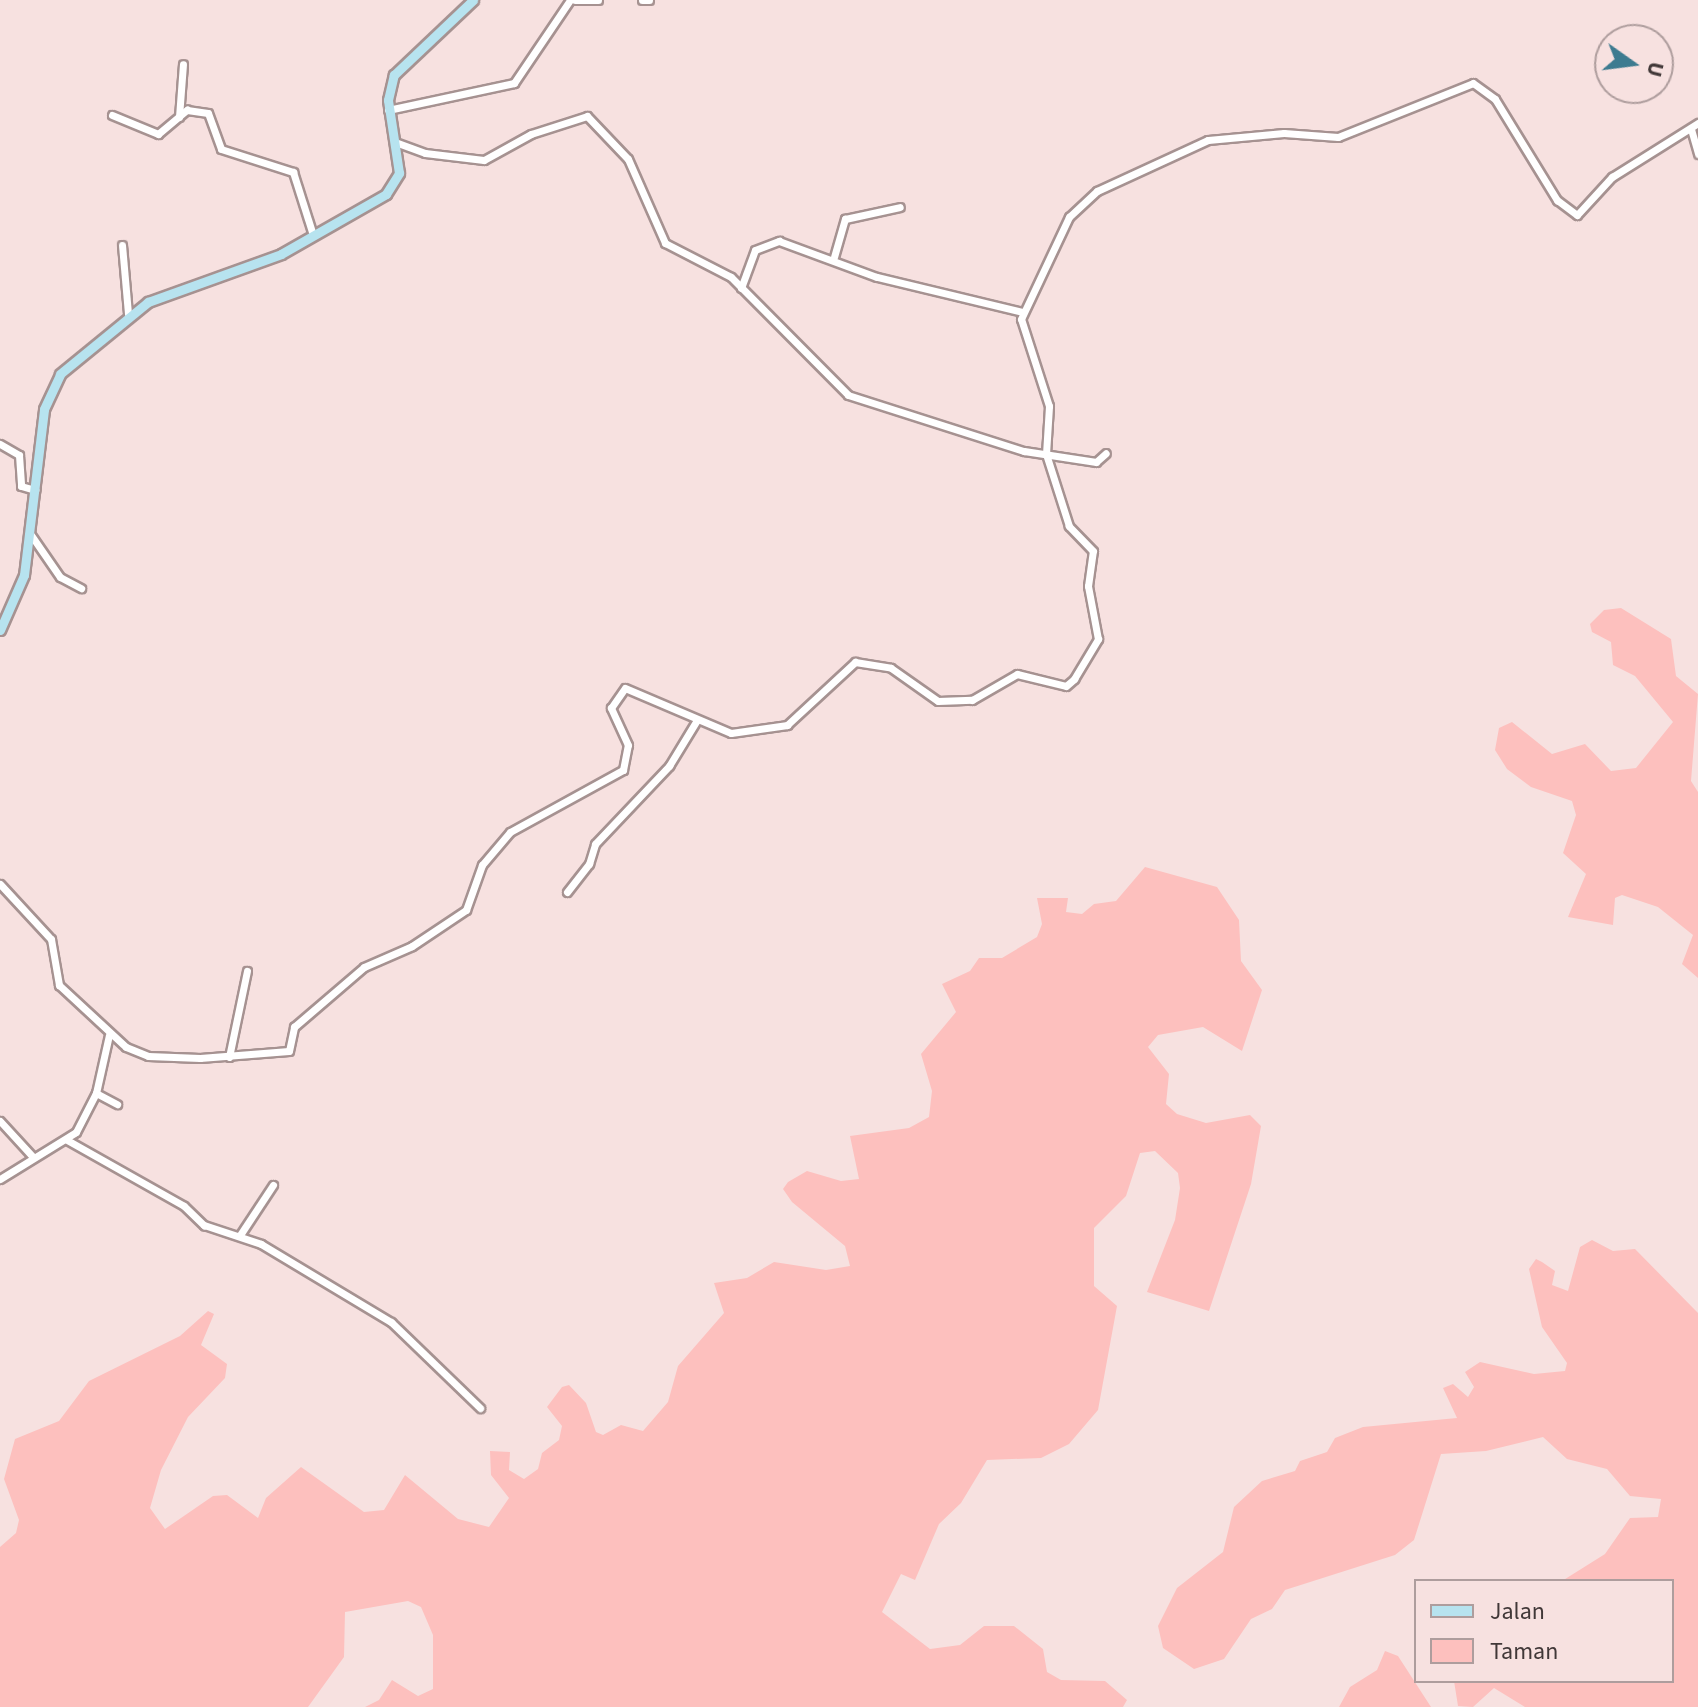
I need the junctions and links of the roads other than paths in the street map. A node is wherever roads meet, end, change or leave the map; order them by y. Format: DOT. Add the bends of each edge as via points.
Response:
graph roads {
  1 [pos="473,0"];
  2 [pos="572,0"];
  3 [pos="598,0"];
  4 [pos="642,0"];
  5 [pos="649,0"];
  6 [pos="183,64"];
  7 [pos="388,110"];
  8 [pos="112,115"];
  9 [pos="179,117"];
  10 [pos="1695,126"];
  11 [pos="395,142"];
  12 [pos="1698,154"];
  13 [pos="900,207"];
  14 [pos="313,235"];
  15 [pos="122,245"];
  16 [pos="834,257"];
  17 [pos="741,288"];
  18 [pos="1023,312"];
  19 [pos="128,314"];
  20 [pos="0,444"];
  21 [pos="1106,453"];
  22 [pos="1047,456"];
  23 [pos="35,490"];
  24 [pos="31,535"];
  25 [pos="81,588"];
  26 [pos="0,630"];
  27 [pos="697,720"];
  28 [pos="6,889"];
  29 [pos="567,892"];
  30 [pos="247,971"];
  31 [pos="109,1035"];
  32 [pos="229,1057"];
  33 [pos="96,1093"];
  34 [pos="117,1104"];
  35 [pos="0,1121"];
  36 [pos="67,1140"];
  37 [pos="33,1157"];
  38 [pos="0,1179"];
  39 [pos="273,1185"];
  40 [pos="240,1235"];
  41 [pos="480,1408"];
  1 -- 7 [label="street" via="394,75"];
  2 -- 3 [label="street"];
  2 -- 7 [label="street" via="514,83"];
  4 -- 5 [label="street"];
  6 -- 9 [label="street"];
  7 -- 11 [label="street"];
  8 -- 9 [label="street" via="158,134"];
  9 -- 14 [label="street" via="192,109 206,111 221,149 291,170"];
  10 -- 12 [label="street"];
  10 -- 18 [label="street" via="1612,177 1577,215 1549,189 1495,99 1473,83 1338,137 1284,133 1208,140 1086,200 1064,226"];
  11 -- 14 [label="street" via="399,173 393,188"];
  11 -- 17 [label="street" via="425,153 484,160 582,115 628,159 665,243"];
  13 -- 16 [label="street" via="845,219"];
  14 -- 19 [label="street"];
  15 -- 19 [label="street"];
  16 -- 17 [label="street" via="768,240 755,250"];
  16 -- 18 [label="street" via="877,277"];
  17 -- 22 [label="street" via="848,395"];
  18 -- 22 [label="street" via="1049,406"];
  19 -- 23 [label="street" via="55,383 44,409"];
  20 -- 23 [label="street" via="19,455 20,485"];
  21 -- 22 [label="street" via="1096,462"];
  22 -- 27 [label="street" via="1067,522 1093,556 1088,586 1098,639 1068,686 1017,674 975,699 938,701 891,668 857,662 780,728 726,733"];
  23 -- 24 [label="street"];
  24 -- 25 [label="street" via="60,577"];
  24 -- 26 [label="street" via="19,593"];
  27 -- 29 [label="street" via="669,766 595,844 589,864"];
  27 -- 32 [label="street" via="625,688 611,708 628,745 623,770 510,832 482,865 466,910 412,946 364,967 294,1027 289,1051"];
  28 -- 31 [label="street" via="51,939 59,985"];
  30 -- 32 [label="street"];
  31 -- 32 [label="street" via="148,1056"];
  31 -- 33 [label="street"];
  33 -- 34 [label="street"];
  33 -- 36 [label="street"];
  35 -- 37 [label="street"];
  36 -- 37 [label="street"];
  36 -- 40 [label="street" via="184,1206 204,1225"];
  37 -- 38 [label="street"];
  39 -- 40 [label="street"];
  40 -- 41 [label="street" via="391,1322"];
}
